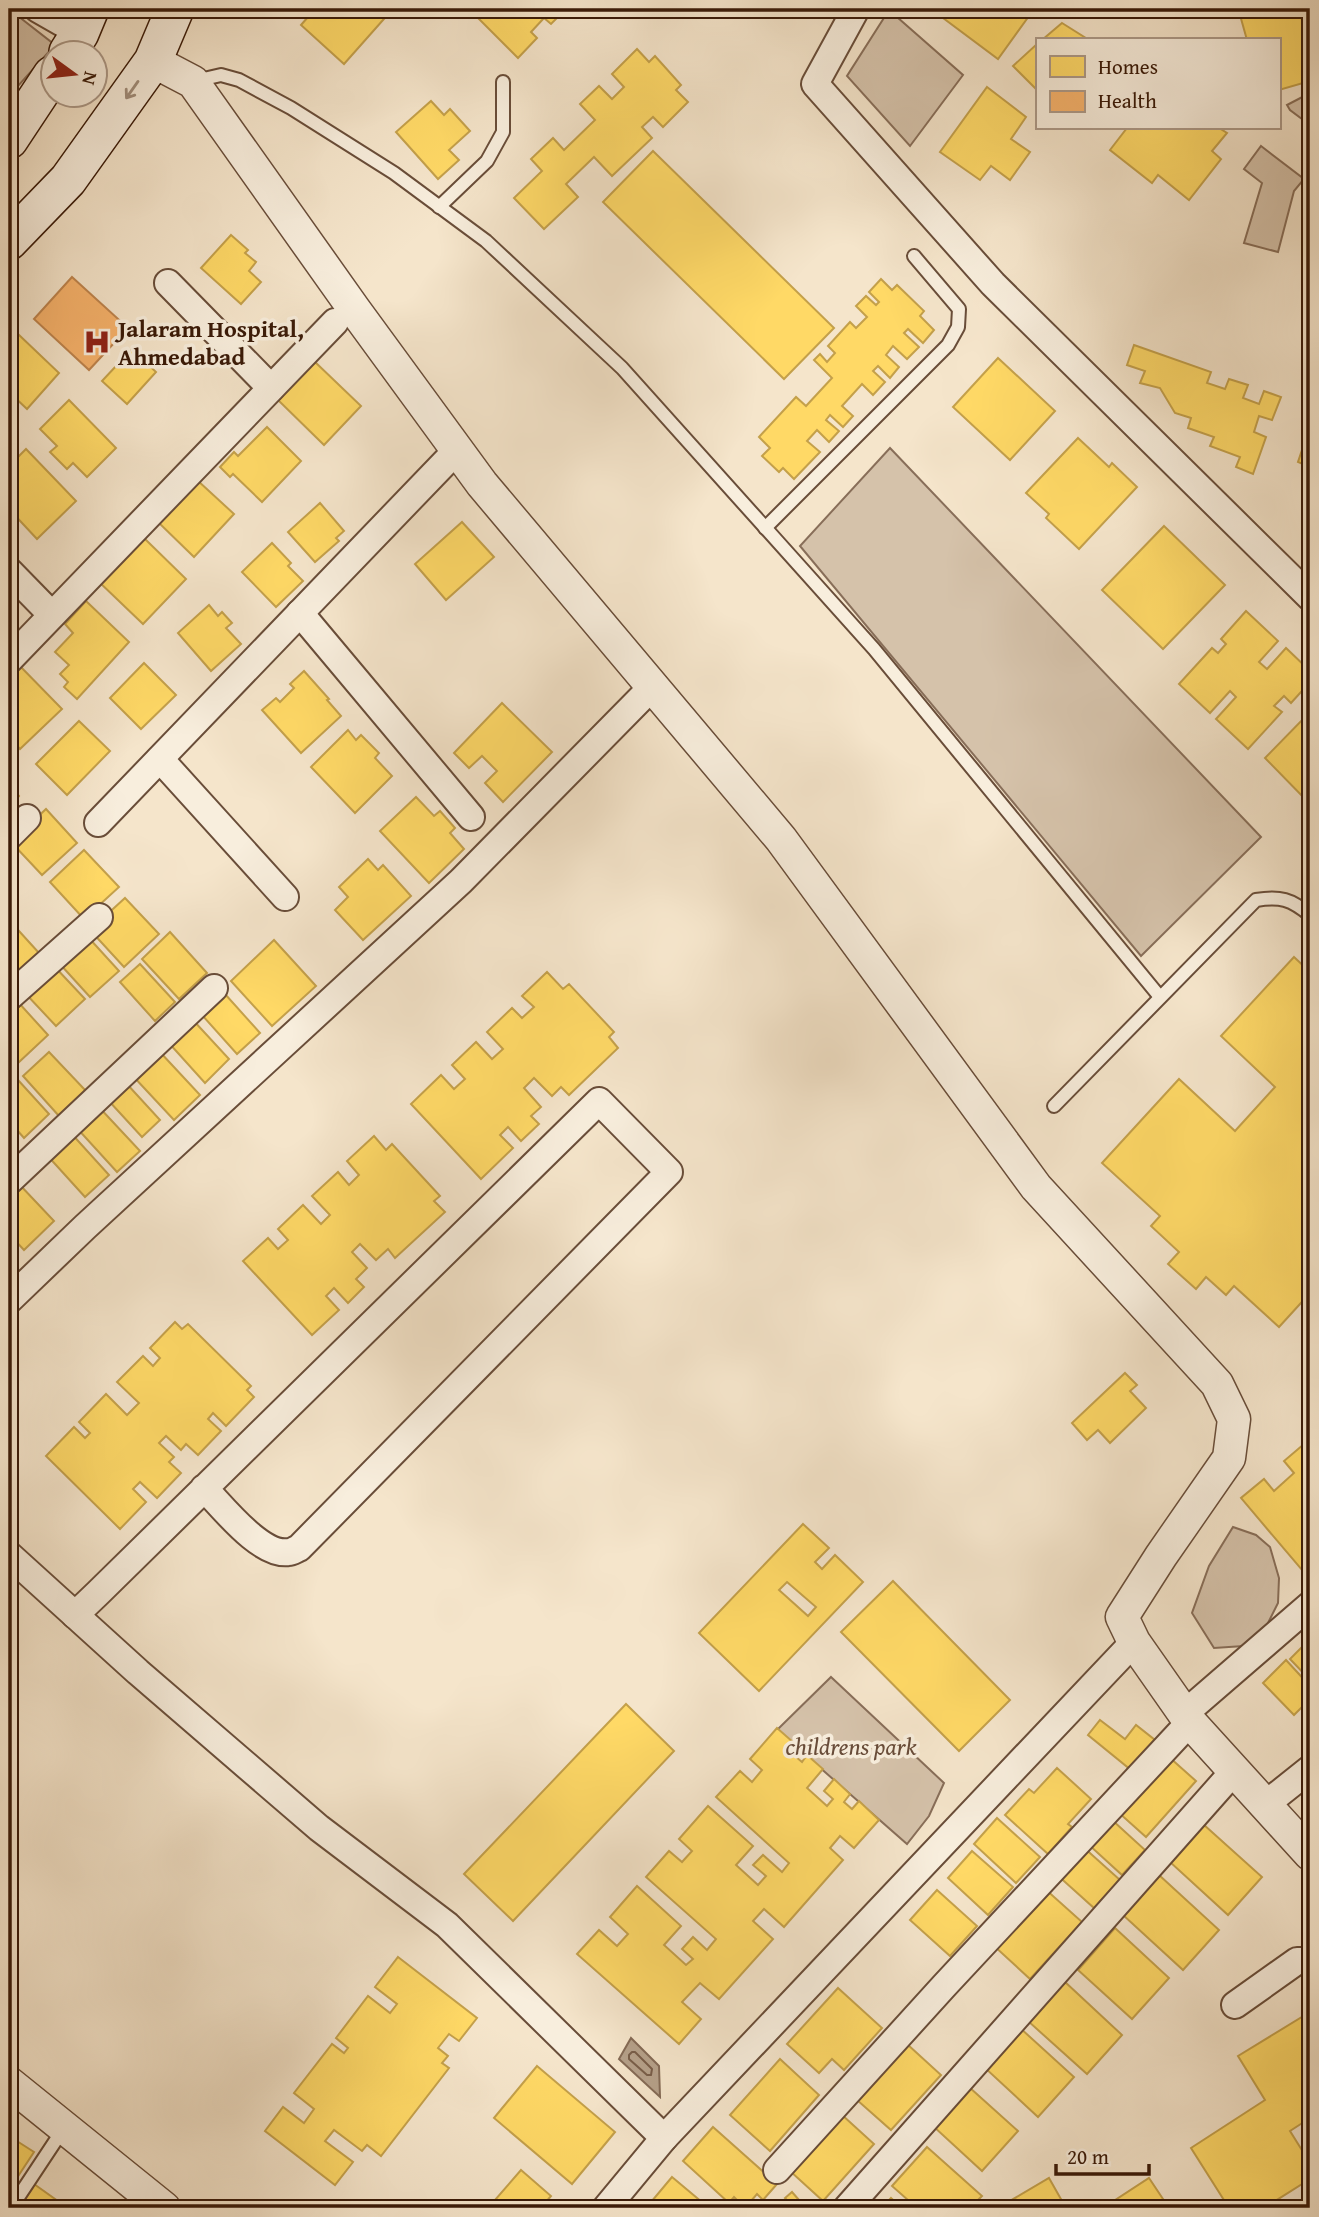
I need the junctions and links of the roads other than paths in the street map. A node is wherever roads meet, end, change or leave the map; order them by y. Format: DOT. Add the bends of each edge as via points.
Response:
graph roads {
  1 [pos="38,9"];
  2 [pos="175,9"];
  3 [pos="856,9"];
  4 [pos="79,32"];
  5 [pos="153,61"];
  6 [pos="193,82"];
  7 [pos="503,82"];
  8 [pos="38,96"];
  9 [pos="9,140"];
  10 [pos="439,207"];
  11 [pos="9,241"];
  12 [pos="914,256"];
  13 [pos="169,283"];
  14 [pos="335,322"];
  15 [pos="271,388"];
  16 [pos="457,450"];
  17 [pos="765,528"];
  18 [pos="9,571"];
  19 [pos="1310,597"];
  20 [pos="300,613"];
  21 [pos="52,615"];
  22 [pos="9,660"];
  23 [pos="653,685"];
  24 [pos="160,759"];
  25 [pos="471,817"];
  26 [pos="98,823"];
  27 [pos="285,897"];
  28 [pos="1310,915"];
  29 [pos="99,917"];
  30 [pos="214,988"];
  31 [pos="1160,997"];
  32 [pos="9,998"];
  33 [pos="1054,1106"];
  34 [pos="14,1166"];
  35 [pos="9,1300"];
  36 [pos="204,1488"];
  37 [pos="9,1555"];
  38 [pos="1310,1605"];
  39 [pos="75,1615"];
  40 [pos="1134,1642"];
  41 [pos="1187,1718"];
  42 [pos="1310,1769"];
  43 [pos="1235,1770"];
  44 [pos="1266,1804"];
  45 [pos="1310,1854"];
  46 [pos="1310,1961"];
  47 [pos="1234,2005"];
  48 [pos="9,2083"];
  49 [pos="64,2128"];
  50 [pos="664,2137"];
  51 [pos="776,2169"];
  52 [pos="151,2204"];
  53 [pos="11,2208"];
  54 [pos="606,2208"];
  55 [pos="847,2208"];
  1 -- 4 [label="street"];
  2 -- 5 [label="main road"];
  3 -- 19 [label="street" via="815,84 993,284"];
  5 -- 6 [label="street"];
  5 -- 11 [label="main road, one-way" via="68,180"];
  6 -- 10 [label="lane" via="221,75 239,80 394,173"];
  6 -- 16 [label="street"];
  7 -- 10 [label="lane" via="503,132 487,161"];
  8 -- 9 [label="main road"];
  10 -- 17 [label="lane" via="486,242 622,368"];
  12 -- 17 [label="lane" via="959,309 958,327 948,345"];
  13 -- 15 [label="street"];
  14 -- 15 [label="street"];
  15 -- 21 [label="street"];
  16 -- 20 [label="street"];
  16 -- 23 [label="street"];
  17 -- 31 [label="lane" via="874,649"];
  18 -- 21 [label="street"];
  20 -- 24 [label="street"];
  20 -- 25 [label="street"];
  21 -- 22 [label="street"];
  23 -- 35 [label="street" via="461,881"];
  23 -- 40 [label="street" via="781,839 1036,1186 1217,1384 1234,1419 1229,1458 1122,1617"];
  24 -- 26 [label="street"];
  24 -- 27 [label="street"];
  28 -- 31 [label="lane" via="1277,896 1256,900"];
  29 -- 32 [label="street"];
  30 -- 34 [label="street"];
  31 -- 33 [label="lane"];
  36 -- 36 [label="street" via="599,1101 669,1172 299,1548 288,1553 256,1541"];
  36 -- 39 [label="street"];
  37 -- 39 [label="street"];
  38 -- 41 [label="street"];
  39 -- 50 [label="street" via="319,1828 447,1924"];
  40 -- 41 [label="street"];
  40 -- 50 [label="street"];
  41 -- 43 [label="street"];
  41 -- 51 [label="street"];
  42 -- 44 [label="street"];
  43 -- 44 [label="street"];
  43 -- 55 [label="street"];
  44 -- 45 [label="street"];
  46 -- 47 [label="street" via="1297,1961"];
  48 -- 49 [label="street"];
  49 -- 52 [label="street"];
  49 -- 53 [label="lane"];
  50 -- 54 [label="street"];
}
